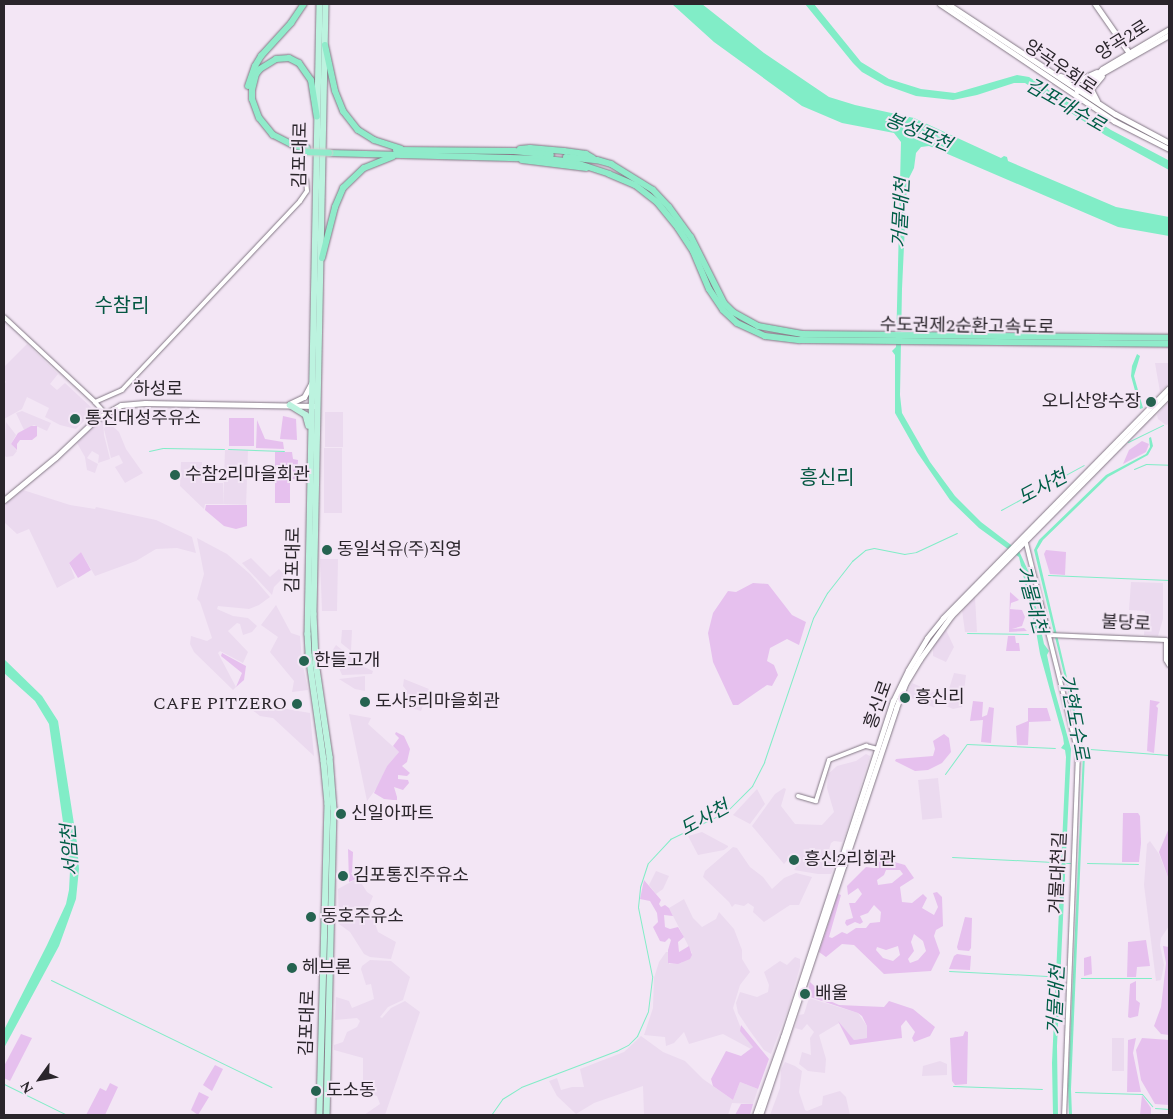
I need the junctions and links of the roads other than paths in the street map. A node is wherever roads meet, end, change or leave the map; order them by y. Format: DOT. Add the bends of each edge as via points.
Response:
graph roads {
  1 [pos="304,4"];
  2 [pos="320,4"];
  3 [pos="326,4"];
  4 [pos="940,4"];
  5 [pos="948,4"];
  6 [pos="1095,4"];
  7 [pos="1169,29"];
  8 [pos="1169,35"];
  9 [pos="325,44"];
  10 [pos="1129,53"];
  11 [pos="1043,68"];
  12 [pos="1103,71"];
  13 [pos="1077,92"];
  14 [pos="1103,107"];
  15 [pos="317,117"];
  16 [pos="1169,143"];
  17 [pos="1169,149"];
  18 [pos="306,150"];
  19 [pos="399,152"];
  20 [pos="513,154"];
  21 [pos="306,180"];
  22 [pos="322,258"];
  23 [pos="4,317"];
  24 [pos="885,338"];
  25 [pos="910,338"];
  26 [pos="1169,338"];
  27 [pos="1169,344"];
  28 [pos="312,382"];
  29 [pos="1169,388"];
  30 [pos="1169,395"];
  31 [pos="95,402"];
  32 [pos="291,404"];
  33 [pos="315,404"];
  34 [pos="103,411"];
  35 [pos="311,435"];
  36 [pos="4,499"];
  37 [pos="1025,538"];
  38 [pos="1008,555"];
  39 [pos="1049,635"];
  40 [pos="1169,665"];
  41 [pos="878,749"];
  42 [pos="798,796"];
  43 [pos="320,1115"];
  44 [pos="327,1115"];
  45 [pos="755,1115"];
  46 [pos="760,1115"];
  47 [pos="1064,1115"];
  1 -- 18 [label="highway" via="254,66 248,93 254,119 267,135 284,146"];
  2 -- 15 [label="main road, 김포대로"];
  3 -- 9 [label="main road, 김포대로"];
  4 -- 13 [label="main road, 양곡우회로"];
  5 -- 11 [label="main road, 양곡우회로"];
  6 -- 10 [label="main road"];
  7 -- 10 [label="main road, 양곡2로"];
  8 -- 12 [label="main road, 양곡2로"];
  9 -- 19 [label="highway" via="335,91 343,111 358,130"];
  9 -- 22 [label="main road, 김포대로"];
  10 -- 12 [label="main road, 양곡2로"];
  11 -- 12 [label="main road" via="1071,80"];
  11 -- 13 [label="main road, 양곡우회로"];
  12 -- 13 [label="main road, 양곡2로"];
  12 -- 14 [label="main road" via="1091,89"];
  13 -- 14 [label="main road, 양곡우회로"];
  13 -- 17 [label="main road, 양곡우회로" via="1114,121"];
  14 -- 16 [label="main road, 양곡우회로"];
  15 -- 18 [label="highway" via="311,80 300,63 289,58 276,59 256,74 252,90 258,118 273,135"];
  15 -- 28 [label="main road, 김포대로"];
  18 -- 19 [label="highway, bridge"];
  19 -- 20 [label="highway"];
  19 -- 22 [label="highway" via="364,168 344,188 335,207"];
  20 -- 24 [label="highway, 수도권제2순환고속도로" via="597,160 632,175 664,201 688,232 718,294 733,312 758,326 802,334"];
  20 -- 24 [label="highway, 수도권제2순환고속도로" via="564,160 635,185 657,202 678,228 693,251 709,288 723,310 738,323 765,336 786,339"];
  21 -- 31 [label="street, 하성로" via="307,191 300,200 126,386 118,393"];
  22 -- 33 [label="main road, 김포대로"];
  23 -- 31 [label="street"];
  24 -- 25 [label="highway, 수도권제2순환고속도로"];
  25 -- 26 [label="highway, 수도권제2순환고속도로"];
  25 -- 27 [label="highway, 수도권제2순환고속도로"];
  28 -- 32 [label="main road" via="304,397"];
  28 -- 33 [label="main road, 김포대로"];
  29 -- 37 [label="main road, 흥신로"];
  30 -- 37 [label="main road, 흥신로"];
  31 -- 34 [label="street"];
  32 -- 33 [label="main road, 하성로"];
  32 -- 34 [label="main road, 하성로" via="135,401 116,404"];
  32 -- 35 [label="main road" via="306,415"];
  32 -- 36 [label="main road, 하성로" via="120,405 99,417"];
  33 -- 35 [label="main road, 김포대로"];
  33 -- 44 [label="main road, 김포대로" via="315,648 330,757 334,826"];
  34 -- 36 [label="main road, 하성로"];
  35 -- 43 [label="main road, 김포대로" via="309,655 328,804"];
  37 -- 38 [label="main road, 흥신로"];
  37 -- 39 [label="street"];
  38 -- 41 [label="main road, 흥신로" via="943,618 920,648 896,693"];
  38 -- 46 [label="main road, 흥신로" via="937,633 902,690"];
  39 -- 40 [label="street, 불당로" via="1166,640"];
  39 -- 47 [label="street, 거물대천길" via="1078,753"];
  41 -- 42 [label="street" via="866,746 829,760 816,801"];
  41 -- 45 [label="main road, 흥신로"];
}
